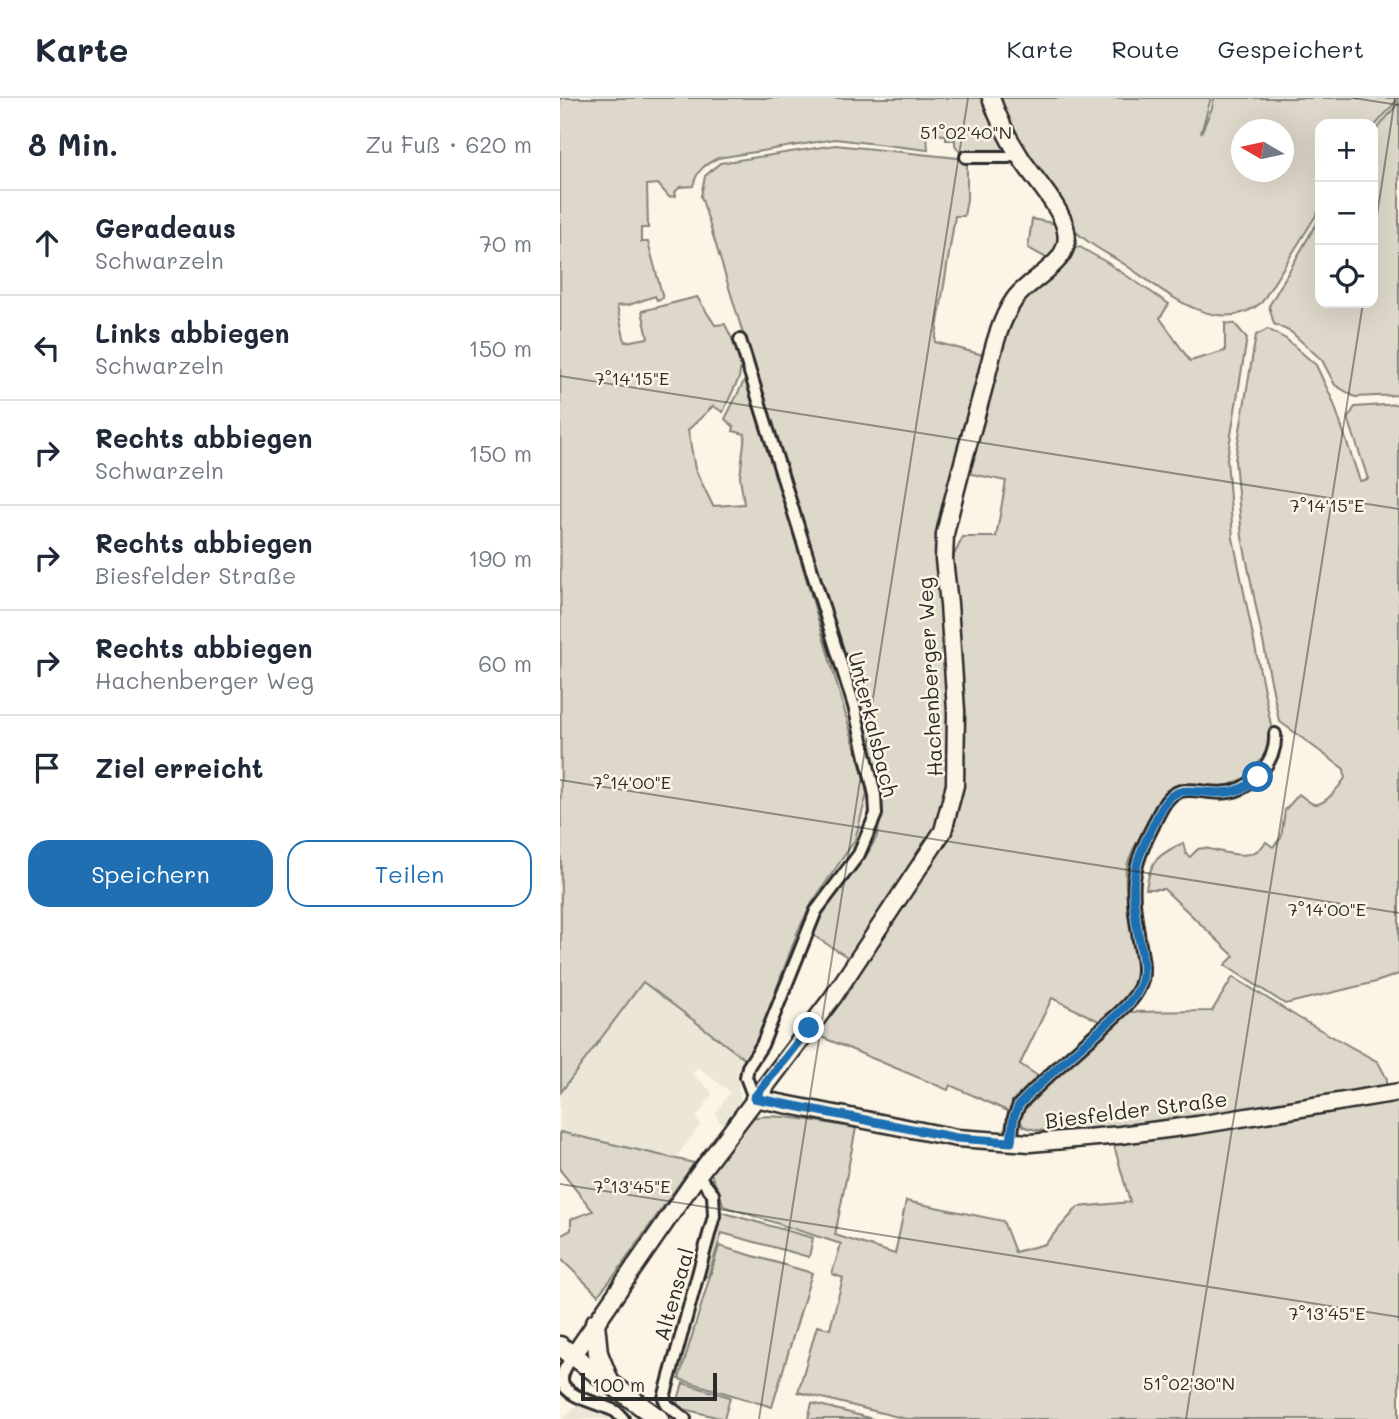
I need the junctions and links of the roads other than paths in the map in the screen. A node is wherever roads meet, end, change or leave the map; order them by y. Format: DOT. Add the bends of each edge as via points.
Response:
graph roads {
  1 [pos="991,98"];
  2 [pos="1018,154"];
  3 [pos="966,157"];
  4 [pos="740,340"];
  5 [pos="1275,734"];
  6 [pos="1399,1092"];
  7 [pos="754,1098"];
  8 [pos="1011,1142"];
  9 [pos="698,1175"];
  10 [pos="596,1323"];
  11 [pos="566,1351"];
  12 [pos="609,1381"];
  13 [pos="623,1419"];
  14 [pos="659,1419"];
  15 [pos="685,1419"];
  1 -- 2 [label="street, Hachenberger Weg"];
  2 -- 3 [label="street"];
  2 -- 7 [label="street, Hachenberger Weg" via="1062,218 1067,240 1062,255 1022,289 1006,314 945,534 956,710 951,809 943,831 833,997"];
  4 -- 7 [label="street, Unterkalsbach" via="854,706 876,814 859,853 816,911 762,1045 748,1067 746,1077"];
  5 -- 8 [label="street" via="1269,762 1244,789 1180,792 1167,800 1133,873 1143,969 1139,989 1019,1105"];
  6 -- 8 [label="street, Biesfelder Straße" via="1120,1135"];
  7 -- 8 [label="street, Biesfelder Straße" via="957,1138"];
  7 -- 9 [label="street, Hachenberger Weg"];
  9 -- 10 [label="street, Hachenberger Weg"];
  9 -- 15 [label="street, Altensaal" via="713,1194 714,1216 664,1398"];
  10 -- 11 [label="street, Hachenberger Weg"];
  10 -- 12 [label="main road" via="598,1353"];
  11 -- 12 [label="main road"];
  11 -- 13 [label="street" via="565,1387 590,1403 614,1410"];
  12 -- 14 [label="main road"];
}
